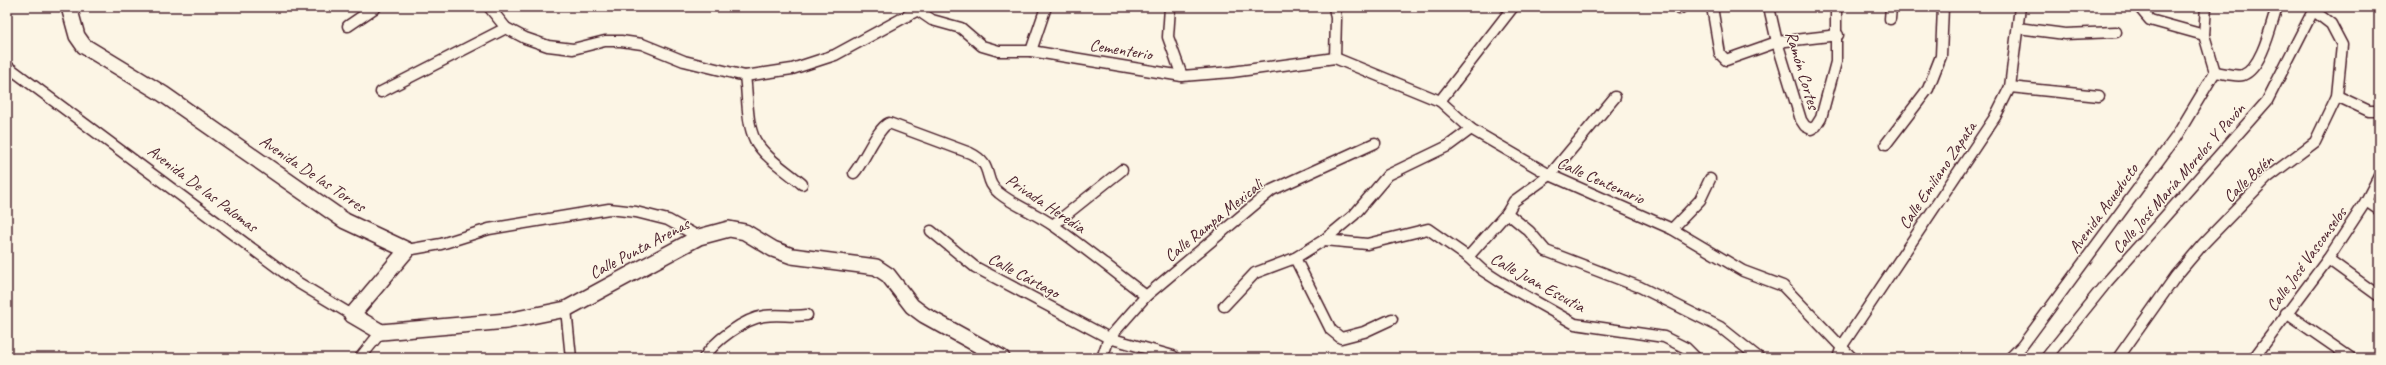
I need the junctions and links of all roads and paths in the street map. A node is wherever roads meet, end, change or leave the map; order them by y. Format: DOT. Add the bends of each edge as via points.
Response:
graph roads {
  1 [pos="69,7"];
  2 [pos="376,7"];
  3 [pos="489,7"];
  4 [pos="1046,7"];
  5 [pos="1170,7"];
  6 [pos="1334,7"];
  7 [pos="1513,7"];
  8 [pos="1712,7"];
  9 [pos="1769,7"];
  10 [pos="1836,7"];
  11 [pos="1890,7"];
  12 [pos="1943,7"];
  13 [pos="2020,7"];
  14 [pos="2139,7"];
  15 [pos="2206,7"];
  16 [pos="2277,7"];
  17 [pos="914,9"];
  18 [pos="2315,9"];
  19 [pos="1890,19"];
  20 [pos="348,26"];
  21 [pos="506,28"];
  22 [pos="2018,28"];
  23 [pos="2116,32"];
  24 [pos="1838,35"];
  25 [pos="2204,35"];
  26 [pos="1777,42"];
  27 [pos="1031,51"];
  28 [pos="1335,58"];
  29 [pos="7,66"];
  30 [pos="2216,72"];
  31 [pos="745,76"];
  32 [pos="1182,76"];
  33 [pos="2010,87"];
  34 [pos="381,92"];
  35 [pos="2099,96"];
  36 [pos="2336,96"];
  37 [pos="1615,97"];
  38 [pos="1440,101"];
  39 [pos="2379,111"];
  40 [pos="1471,129"];
  41 [pos="1375,144"];
  42 [pos="1886,144"];
  43 [pos="1122,170"];
  44 [pos="854,173"];
  45 [pos="1550,175"];
  46 [pos="2379,176"];
  47 [pos="1710,179"];
  48 [pos="802,184"];
  49 [pos="2366,201"];
  50 [pos="2379,210"];
  51 [pos="1507,213"];
  52 [pos="1053,225"];
  53 [pos="1672,229"];
  54 [pos="931,231"];
  55 [pos="699,236"];
  56 [pos="1324,240"];
  57 [pos="407,250"];
  58 [pos="1468,256"];
  59 [pos="1295,258"];
  60 [pos="2328,259"];
  61 [pos="1146,296"];
  62 [pos="2379,296"];
  63 [pos="1224,306"];
  64 [pos="566,309"];
  65 [pos="2286,313"];
  66 [pos="352,315"];
  67 [pos="807,315"];
  68 [pos="1392,319"];
  69 [pos="381,332"];
  70 [pos="1109,338"];
  71 [pos="1842,346"];
  72 [pos="1173,356"];
  73 [pos="360,358"];
  74 [pos="571,358"];
  75 [pos="704,358"];
  76 [pos="1002,358"];
  77 [pos="1102,358"];
  78 [pos="1696,358"];
  79 [pos="1759,358"];
  80 [pos="1838,358"];
  81 [pos="1852,358"];
  82 [pos="2010,358"];
  83 [pos="2046,358"];
  84 [pos="2118,358"];
  85 [pos="2254,358"];
  86 [pos="2351,358"];
  1 -- 57 [label="street, Avenida De las Torres" via="77,36 90,50 163,94 345,221"];
  2 -- 20 [label="street"];
  3 -- 21 [label="street"];
  4 -- 27 [label="street"];
  5 -- 32 [label="street" via="1168,37"];
  6 -- 28 [label="street"];
  7 -- 38 [label="street"];
  8 -- 26 [label="street" via="1722,58 1726,60"];
  9 -- 26 [label="street, Ramón Cortes"];
  10 -- 24 [label="street, Ramón Cortes"];
  11 -- 19 [label="street"];
  12 -- 42 [label="street" via="1940,56 1928,89"];
  13 -- 22 [label="street, Calle Emiliano Zapata"];
  14 -- 25 [label="street" via="2150,20"];
  15 -- 25 [label="street"];
  16 -- 30 [label="street" via="2258,62 2251,70 2242,75"];
  17 -- 27 [label="street, Cementerio" via="932,20 961,28 982,46 999,51"];
  17 -- 31 [label="street" via="834,55 792,69"];
  18 -- 36 [label="street, Calle Belén" via="2331,24 2342,45"];
  18 -- 83 [label="street, Calle José María Morelos Y Pavón" via="2267,101 2107,282"];
  21 -- 31 [label="street" via="548,46 573,49 606,41 642,44 684,62"];
  21 -- 34 [label="street"];
  22 -- 23 [label="street" via="2065,34"];
  22 -- 33 [label="street, Calle Emiliano Zapata"];
  24 -- 26 [label="street"];
  24 -- 26 [label="street, Ramón Cortes" via="1836,62 1830,88 1821,118 1811,129 1801,120"];
  25 -- 30 [label="street"];
  27 -- 32 [label="street, Cementerio"];
  28 -- 32 [label="street, Cementerio"];
  28 -- 38 [label="street, Calle Centenario"];
  29 -- 66 [label="street, Avenida De las Palomas" via="291,278"];
  30 -- 82 [label="street, Avenida Acueducto" via="2176,137 2022,346"];
  31 -- 48 [label="street" via="755,139 761,149"];
  33 -- 35 [label="street"];
  33 -- 71 [label="street, Calle Emiliano Zapata" via="1995,117"];
  36 -- 39 [label="street" via="2369,111"];
  36 -- 84 [label="street, Calle Belén" via="2314,142 2267,178 2203,244 2176,276"];
  37 -- 45 [label="street"];
  38 -- 40 [label="street, Calle Centenario"];
  40 -- 45 [label="street, Calle Centenario"];
  40 -- 56 [label="street" via="1448,146 1388,175 1354,215"];
  41 -- 61 [label="street, Calle Rampa Mexicali" via="1272,190"];
  43 -- 52 [label="street"];
  44 -- 52 [label="street, Privada Heredia" via="863,163 881,129 889,123 979,158 985,164 994,188"];
  45 -- 51 [label="street" via="1514,201"];
  45 -- 53 [label="street, Calle Centenario"];
  46 -- 49 [label="street, Calle José Vasconselos"];
  47 -- 53 [label="street" via="1700,200"];
  49 -- 50 [label="street"];
  49 -- 60 [label="street, Calle José Vasconselos"];
  51 -- 58 [label="street"];
  51 -- 79 [label="street, Calle Juan Escutia" via="1529,231 1546,251 1640,287 1720,327"];
  52 -- 61 [label="street, Privada Heredia"];
  53 -- 71 [label="street, Calle Centenario" via="1743,270 1783,286"];
  54 -- 70 [label="street, Calle Cártago" via="975,267"];
  55 -- 57 [label="street" via="668,220 609,209 489,229 441,244"];
  55 -- 64 [label="street, Calle Punta Arenas"];
  55 -- 76 [label="street, Calle Punta Arenas" via="729,229 745,232 792,256 876,267 888,275 912,306 924,315"];
  56 -- 58 [label="street, Calle Juan Escutia" via="1367,244 1428,229"];
  56 -- 59 [label="street"];
  57 -- 66 [label="street"];
  58 -- 78 [label="street, Calle Juan Escutia" via="1499,282 1575,324 1664,337 1686,348"];
  59 -- 63 [label="street" via="1255,273"];
  59 -- 68 [label="street" via="1330,330 1341,338 1364,332"];
  60 -- 62 [label="street"];
  60 -- 65 [label="street, Calle José Vasconselos"];
  61 -- 70 [label="street, Calle Rampa Mexicali"];
  64 -- 69 [label="street, Calle Punta Arenas" via="507,321"];
  64 -- 74 [label="street"];
  65 -- 85 [label="street, Calle José Vasconselos"];
  65 -- 86 [label="street"];
  66 -- 69 [label="street, Avenida De las Palomas"];
  67 -- 75 [label="street" via="750,319 728,334"];
  69 -- 73 [label="street"];
  70 -- 72 [label="street, Calle Cártago"];
  70 -- 77 [label="street, Calle Rampa Mexicali"];
  71 -- 80 [label="street, Calle Emiliano Zapata"];
  71 -- 81 [label="street, Calle Centenario"];
}
